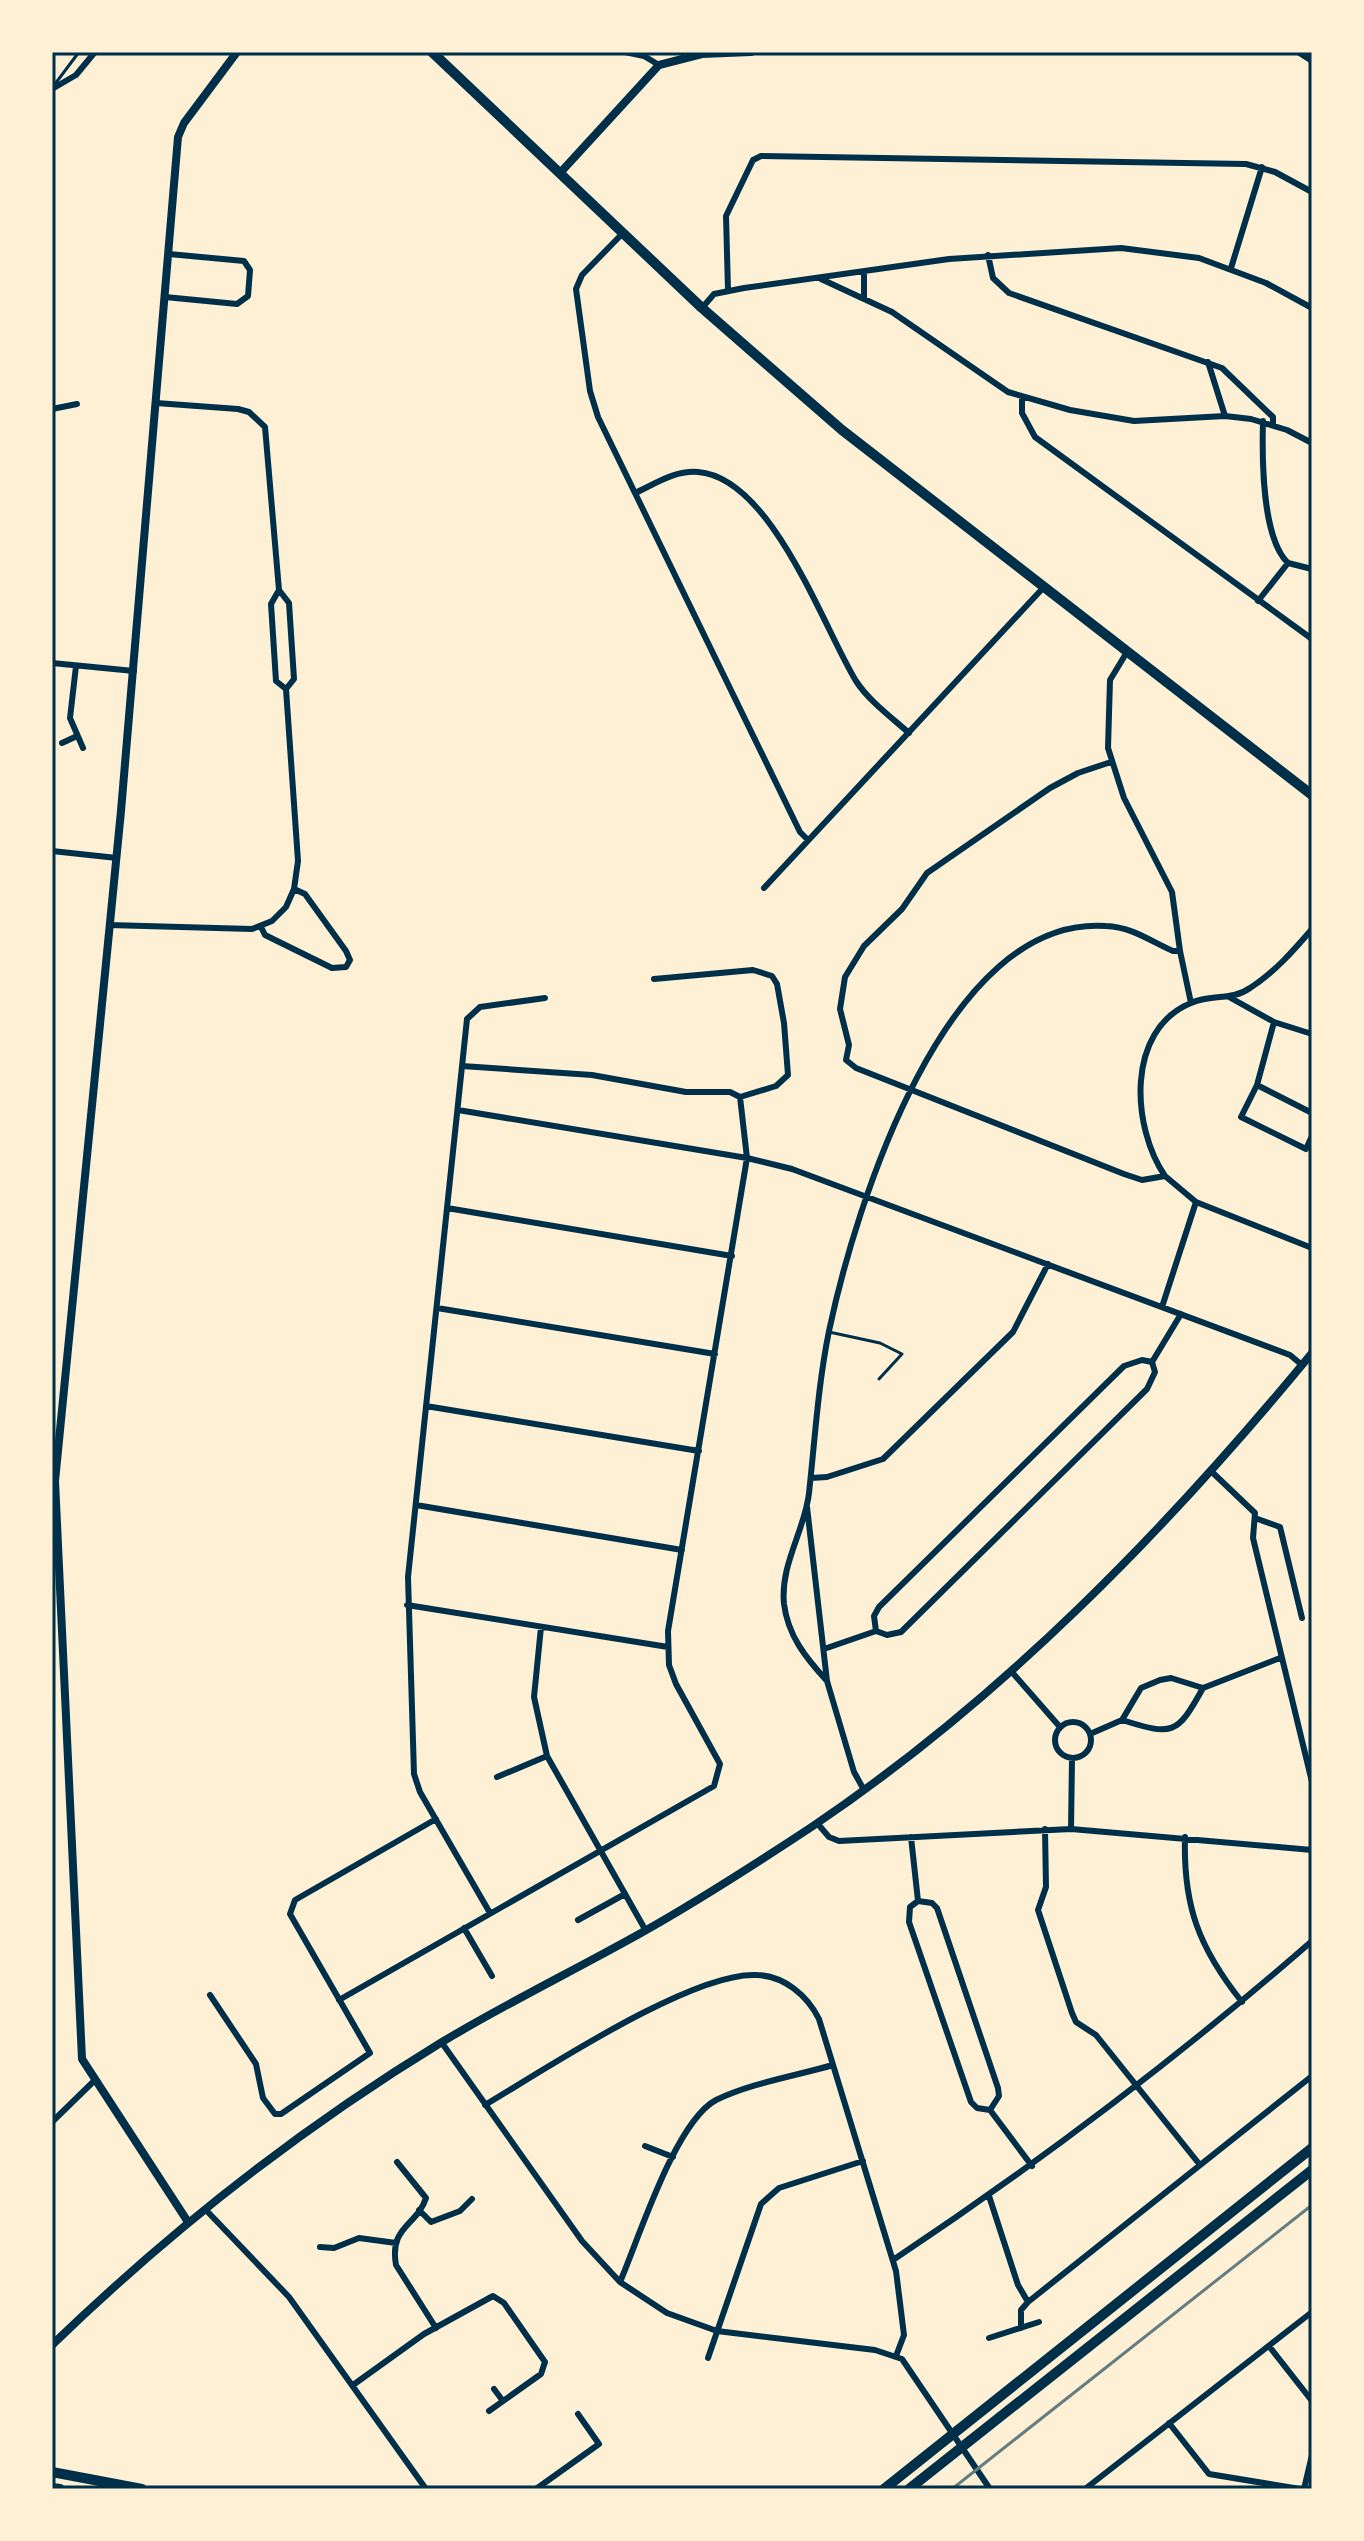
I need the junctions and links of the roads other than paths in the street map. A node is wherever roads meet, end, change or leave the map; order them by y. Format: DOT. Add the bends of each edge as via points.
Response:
graph roads {
  1 [pos="79,52"];
  2 [pos="95,52"];
  3 [pos="237,52"];
  4 [pos="432,52"];
  5 [pos="625,52"];
  6 [pos="751,52"];
  7 [pos="1298,52"];
  8 [pos="675,55"];
  9 [pos="1312,61"];
  10 [pos="659,65"];
  11 [pos="52,89"];
  12 [pos="1262,167"];
  13 [pos="560,173"];
  14 [pos="1312,192"];
  15 [pos="622,234"];
  16 [pos="169,254"];
  17 [pos="988,255"];
  18 [pos="1231,268"];
  19 [pos="864,272"];
  20 [pos="818,278"];
  21 [pos="728,290"];
  22 [pos="165,297"];
  23 [pos="864,298"];
  24 [pos="702,308"];
  25 [pos="1312,308"];
  26 [pos="1208,362"];
  27 [pos="1022,396"];
  28 [pos="156,403"];
  29 [pos="77,404"];
  30 [pos="52,409"];
  31 [pos="1225,416"];
  32 [pos="1263,421"];
  33 [pos="1273,424"];
  34 [pos="1312,443"];
  35 [pos="635,493"];
  36 [pos="1288,563"];
  37 [pos="1312,569"];
  38 [pos="1043,588"];
  39 [pos="279,590"];
  40 [pos="1258,601"];
  41 [pos="1312,639"];
  42 [pos="1127,652"];
  43 [pos="52,663"];
  44 [pos="76,666"];
  45 [pos="134,671"];
  46 [pos="286,689"];
  47 [pos="909,733"];
  48 [pos="75,737"];
  49 [pos="62,743"];
  50 [pos="83,748"];
  51 [pos="1111,762"];
  52 [pos="1312,795"];
  53 [pos="808,840"];
  54 [pos="52,851"];
  55 [pos="117,858"];
  56 [pos="764,888"];
  57 [pos="294,889"];
  58 [pos="109,925"];
  59 [pos="261,927"];
  60 [pos="1312,929"];
  61 [pos="1180,951"];
  62 [pos="654,979"];
  63 [pos="1229,997"];
  64 [pos="545,998"];
  65 [pos="1191,1003"];
  66 [pos="1274,1022"];
  67 [pos="1312,1034"];
  68 [pos="462,1066"];
  69 [pos="1257,1085"];
  70 [pos="910,1089"];
  71 [pos="740,1097"];
  72 [pos="458,1110"];
  73 [pos="1312,1113"];
  74 [pos="1312,1136"];
  75 [pos="747,1158"];
  76 [pos="1165,1176"];
  77 [pos="868,1197"];
  78 [pos="1196,1202"];
  79 [pos="447,1208"];
  80 [pos="1312,1248"];
  81 [pos="732,1256"];
  82 [pos="1048,1264"];
  83 [pos="1162,1307"];
  84 [pos="437,1308"];
  85 [pos="1181,1314"];
  86 [pos="829,1332"];
  87 [pos="715,1354"];
  88 [pos="1312,1354"];
  89 [pos="1152,1362"];
  90 [pos="1302,1365"];
  91 [pos="879,1379"];
  92 [pos="426,1406"];
  93 [pos="699,1451"];
  94 [pos="1212,1472"];
  95 [pos="811,1478"];
  96 [pos="416,1505"];
  97 [pos="807,1507"];
  98 [pos="1255,1518"];
  99 [pos="682,1550"];
  100 [pos="407,1605"];
  101 [pos="1302,1618"];
  102 [pos="541,1627"];
  103 [pos="876,1631"];
  104 [pos="668,1647"];
  105 [pos="824,1649"];
  106 [pos="1280,1658"];
  107 [pos="1011,1671"];
  108 [pos="827,1681"];
  109 [pos="1203,1688"];
  110 [pos="1122,1720"];
  111 [pos="1060,1727"];
  112 [pos="1090,1734"];
  113 [pos="547,1756"];
  114 [pos="1072,1759"];
  115 [pos="497,1777"];
  116 [pos="1312,1782"];
  117 [pos="864,1790"];
  118 [pos="436,1819"];
  119 [pos="817,1823"];
  120 [pos="1045,1829"];
  121 [pos="1071,1829"];
  122 [pos="911,1837"];
  123 [pos="1185,1837"];
  124 [pos="1312,1850"];
  125 [pos="599,1851"];
  126 [pos="625,1894"];
  127 [pos="918,1901"];
  128 [pos="490,1913"];
  129 [pos="578,1920"];
  130 [pos="464,1928"];
  131 [pos="646,1931"];
  132 [pos="1312,1941"];
  133 [pos="492,1976"];
  134 [pos="210,1995"];
  135 [pos="339,2000"];
  136 [pos="1242,2002"];
  137 [pos="442,2043"];
  138 [pos="833,2065"];
  139 [pos="1312,2076"];
  140 [pos="94,2081"];
  141 [pos="1138,2087"];
  142 [pos="485,2105"];
  143 [pos="990,2110"];
  144 [pos="52,2122"];
  145 [pos="645,2146"];
  146 [pos="1312,2148"];
  147 [pos="673,2157"];
  148 [pos="863,2161"];
  149 [pos="397,2162"];
  150 [pos="1200,2165"];
  151 [pos="1032,2166"];
  152 [pos="1312,2170"];
  153 [pos="989,2196"];
  154 [pos="472,2199"];
  155 [pos="205,2209"];
  156 [pos="419,2210"];
  157 [pos="188,2222"];
  158 [pos="396,2243"];
  159 [pos="320,2247"];
  160 [pos="893,2260"];
  161 [pos="620,2282"];
  162 [pos="1028,2302"];
  163 [pos="1312,2312"];
  164 [pos="1039,2322"];
  165 [pos="436,2328"];
  166 [pos="1021,2328"];
  167 [pos="717,2331"];
  168 [pos="989,2338"];
  169 [pos="52,2345"];
  170 [pos="1269,2346"];
  171 [pos="896,2356"];
  172 [pos="708,2358"];
  173 [pos="353,2385"];
  174 [pos="494,2389"];
  175 [pos="503,2401"];
  176 [pos="1312,2401"];
  177 [pos="489,2411"];
  178 [pos="578,2414"];
  179 [pos="1169,2423"];
  180 [pos="1312,2455"];
  181 [pos="52,2472"];
  182 [pos="52,2488"];
  183 [pos="60,2489"];
  184 [pos="142,2489"];
  185 [pos="426,2489"];
  186 [pos="536,2489"];
  187 [pos="884,2489"];
  188 [pos="909,2489"];
  189 [pos="990,2489"];
  190 [pos="1085,2489"];
  191 [pos="1302,2489"];
  1 -- 11 [label="lane"];
  2 -- 11 [label="street" via="76,75"];
  3 -- 16 [label="street" via="180,130"];
  4 -- 13 [label="highway"];
  5 -- 10 [label="street"];
  6 -- 8 [label="street"];
  7 -- 9 [label="street"];
  8 -- 10 [label="street"];
  10 -- 13 [label="street"];
  12 -- 14 [label="street"];
  12 -- 18 [label="street"];
  12 -- 21 [label="street" via="757,157 726,216"];
  13 -- 15 [label="highway"];
  15 -- 24 [label="highway"];
  15 -- 35 [label="street" via="582,275 576,297 593,404"];
  16 -- 22 [label="street"];
  16 -- 22 [label="street" via="244,261 250,270 248,296 237,304"];
  17 -- 18 [label="street" via="1121,248 1173,252"];
  17 -- 19 [label="street"];
  17 -- 26 [label="street" via="993,278 1009,293"];
  18 -- 25 [label="street"];
  19 -- 20 [label="street"];
  19 -- 23 [label="street"];
  20 -- 21 [label="street"];
  20 -- 23 [label="street"];
  21 -- 24 [label="street" via="714,294"];
  22 -- 28 [label="street"];
  23 -- 27 [label="street" via="907,320 995,385"];
  24 -- 38 [label="highway" via="842,430"];
  26 -- 31 [label="street"];
  26 -- 33 [label="street" via="1233,377 1273,417"];
  27 -- 31 [label="street" via="1134,421"];
  27 -- 40 [label="street" via="1022,413 1035,437"];
  28 -- 39 [label="street" via="238,409 265,427"];
  28 -- 45 [label="street"];
  29 -- 30 [label="street"];
  31 -- 32 [label="street"];
  32 -- 33 [label="street"];
  32 -- 36 [label="street" via="1271,524 1277,549"];
  33 -- 34 [label="street"];
  35 -- 47 [label="street" via="688,472 711,475 732,486 796,563 858,684"];
  35 -- 53 [label="street"];
  36 -- 37 [label="street"];
  36 -- 40 [label="street"];
  38 -- 42 [label="highway"];
  38 -- 47 [label="street"];
  39 -- 46 [label="street" via="289,603 294,679"];
  39 -- 46 [label="street" via="271,604 276,681"];
  40 -- 41 [label="street"];
  42 -- 51 [label="street" via="1112,673 1108,695"];
  42 -- 52 [label="highway"];
  43 -- 44 [label="street"];
  44 -- 45 [label="street"];
  44 -- 48 [label="street" via="70,718"];
  45 -- 55 [label="street"];
  46 -- 57 [label="street" via="298,861"];
  47 -- 53 [label="street"];
  48 -- 49 [label="street"];
  48 -- 50 [label="street"];
  51 -- 61 [label="street" via="1172,892"];
  51 -- 70 [label="street" via="1050,788 927,873 902,909 864,946 845,977 840,1009 848,1039 845,1055 849,1064"];
  53 -- 56 [label="street"];
  54 -- 55 [label="street"];
  55 -- 58 [label="street"];
  57 -- 59 [label="street" via="279,916"];
  57 -- 59 [label="street" via="305,894 346,951 346,967 332,968 265,935"];
  58 -- 59 [label="street"];
  58 -- 140 [label="street" via="55,1455 82,2059"];
  60 -- 63 [label="street" via="1258,982"];
  61 -- 65 [label="street"];
  61 -- 70 [label="street" via="1108,926 1064,929 1032,942 969,998"];
  62 -- 71 [label="street" via="753,970 772,976 784,1023 788,1075 776,1086"];
  63 -- 65 [label="street"];
  63 -- 66 [label="street"];
  64 -- 68 [label="street" via="472,1011"];
  65 -- 76 [label="street" via="1166,1021 1142,1076 1141,1122"];
  66 -- 67 [label="street"];
  66 -- 69 [label="street"];
  68 -- 71 [label="street" via="592,1075"];
  68 -- 72 [label="street"];
  69 -- 73 [label="street"];
  69 -- 74 [label="street" via="1241,1117 1306,1149"];
  70 -- 76 [label="street" via="1142,1180"];
  70 -- 77 [label="street"];
  71 -- 75 [label="street"];
  72 -- 75 [label="street"];
  72 -- 79 [label="street"];
  75 -- 77 [label="street"];
  75 -- 81 [label="street"];
  76 -- 78 [label="street"];
  77 -- 82 [label="street"];
  77 -- 86 [label="street"];
  78 -- 80 [label="street"];
  78 -- 83 [label="street"];
  79 -- 81 [label="street"];
  79 -- 84 [label="street"];
  81 -- 87 [label="street"];
  82 -- 83 [label="street"];
  82 -- 95 [label="street" via="1013,1332 883,1459"];
  83 -- 85 [label="street"];
  84 -- 87 [label="street"];
  84 -- 92 [label="street"];
  85 -- 89 [label="street"];
  85 -- 90 [label="street" via="1290,1355"];
  86 -- 91 [label="lane" via="880,1343 902,1354"];
  86 -- 95 [label="street"];
  87 -- 93 [label="street"];
  88 -- 90 [label="street"];
  89 -- 103 [label="street" via="1124,1366 879,1607"];
  89 -- 103 [label="street" via="1155,1372 1147,1389 901,1632"];
  90 -- 94 [label="street"];
  92 -- 93 [label="street"];
  92 -- 96 [label="street"];
  93 -- 99 [label="street"];
  94 -- 98 [label="street" via="1252,1508"];
  94 -- 107 [label="street" via="1104,1585"];
  95 -- 97 [label="street"];
  96 -- 99 [label="street"];
  96 -- 100 [label="street"];
  97 -- 105 [label="street"];
  97 -- 108 [label="street" via="796,1531 784,1599 791,1632"];
  98 -- 101 [label="street" via="1280,1527"];
  98 -- 106 [label="street" via="1253,1538"];
  99 -- 104 [label="street"];
  100 -- 102 [label="street"];
  100 -- 118 [label="street" via="411,1756 420,1792"];
  102 -- 104 [label="street"];
  102 -- 113 [label="street" via="534,1697"];
  103 -- 105 [label="street"];
  104 -- 125 [label="street" via="676,1684 720,1764 719,1776 714,1786"];
  105 -- 108 [label="street"];
  106 -- 109 [label="street"];
  106 -- 116 [label="street"];
  107 -- 111 [label="street"];
  107 -- 117 [label="street"];
  108 -- 117 [label="street"];
  109 -- 110 [label="street" via="1160,1680 1141,1688"];
  109 -- 110 [label="street" via="1184,1722 1163,1731"];
  110 -- 112 [label="street"];
  111 -- 112 [label="street" via="1077,1722"];
  111 -- 114 [label="street" via="1055,1744"];
  112 -- 114 [label="street" via="1088,1751"];
  113 -- 115 [label="street"];
  113 -- 125 [label="street"];
  114 -- 121 [label="street"];
  117 -- 119 [label="street"];
  118 -- 128 [label="street"];
  118 -- 135 [label="street" via="290,1907"];
  119 -- 122 [label="street" via="839,1841"];
  119 -- 131 [label="street"];
  120 -- 121 [label="street"];
  120 -- 122 [label="street"];
  120 -- 141 [label="street" via="1046,1887 1038,1910 1072,2013"];
  121 -- 123 [label="street"];
  122 -- 127 [label="street"];
  123 -- 124 [label="street"];
  123 -- 136 [label="street" via="1186,1885 1197,1930 1208,1956"];
  125 -- 126 [label="street"];
  125 -- 128 [label="street"];
  126 -- 129 [label="street"];
  126 -- 131 [label="street"];
  127 -- 143 [label="street" via="937,1908 962,1980 998,2088"];
  127 -- 143 [label="street" via="908,1915 971,2102"];
  128 -- 130 [label="street"];
  130 -- 133 [label="street"];
  130 -- 135 [label="street"];
  131 -- 137 [label="street"];
  132 -- 136 [label="street"];
  134 -- 135 [label="street" via="256,2064 266,2105 275,2114 370,2053"];
  136 -- 141 [label="street"];
  137 -- 142 [label="street"];
  137 -- 155 [label="street" via="339,2109"];
  138 -- 142 [label="street" via="819,2019 802,1995 775,1978 745,1975 636,2017"];
  138 -- 147 [label="street" via="717,2100 691,2122"];
  138 -- 148 [label="street"];
  139 -- 150 [label="street"];
  140 -- 144 [label="street"];
  140 -- 157 [label="street"];
  141 -- 150 [label="street"];
  141 -- 151 [label="street"];
  142 -- 161 [label="street" via="582,2241"];
  143 -- 151 [label="street"];
  145 -- 147 [label="street"];
  146 -- 187 [label="highway"];
  147 -- 161 [label="street"];
  148 -- 160 [label="street"];
  148 -- 167 [label="street" via="779,2188 761,2204"];
  149 -- 156 [label="street" via="423,2192"];
  150 -- 162 [label="street"];
  151 -- 153 [label="street"];
  152 -- 188 [label="highway"];
  153 -- 160 [label="street"];
  153 -- 162 [label="street"];
  154 -- 156 [label="street" via="460,2211 431,2222"];
  155 -- 157 [label="street"];
  155 -- 173 [label="street" via="276,2281"];
  156 -- 158 [label="street" via="404,2224"];
  157 -- 169 [label="street"];
  158 -- 159 [label="street" via="359,2238 334,2248"];
  158 -- 165 [label="street" via="396,2265"];
  160 -- 171 [label="street" via="904,2328"];
  161 -- 167 [label="street" via="667,2313"];
  162 -- 166 [label="street" via="1021,2310"];
  163 -- 170 [label="street"];
  164 -- 166 [label="street"];
  165 -- 173 [label="street"];
  165 -- 175 [label="street" via="486,2297 504,2303 545,2362 541,2374"];
  166 -- 168 [label="street"];
  167 -- 171 [label="street"];
  167 -- 172 [label="street"];
  170 -- 176 [label="street"];
  170 -- 179 [label="street"];
  171 -- 189 [label="street" via="907,2363"];
  173 -- 185 [label="street"];
  174 -- 175 [label="street"];
  175 -- 177 [label="street"];
  178 -- 186 [label="street" via="599,2444"];
  179 -- 190 [label="street"];
  179 -- 191 [label="street" via="1209,2474"];
  180 -- 191 [label="street"];
  181 -- 184 [label="highway"];
  182 -- 183 [label="highway"];
}
